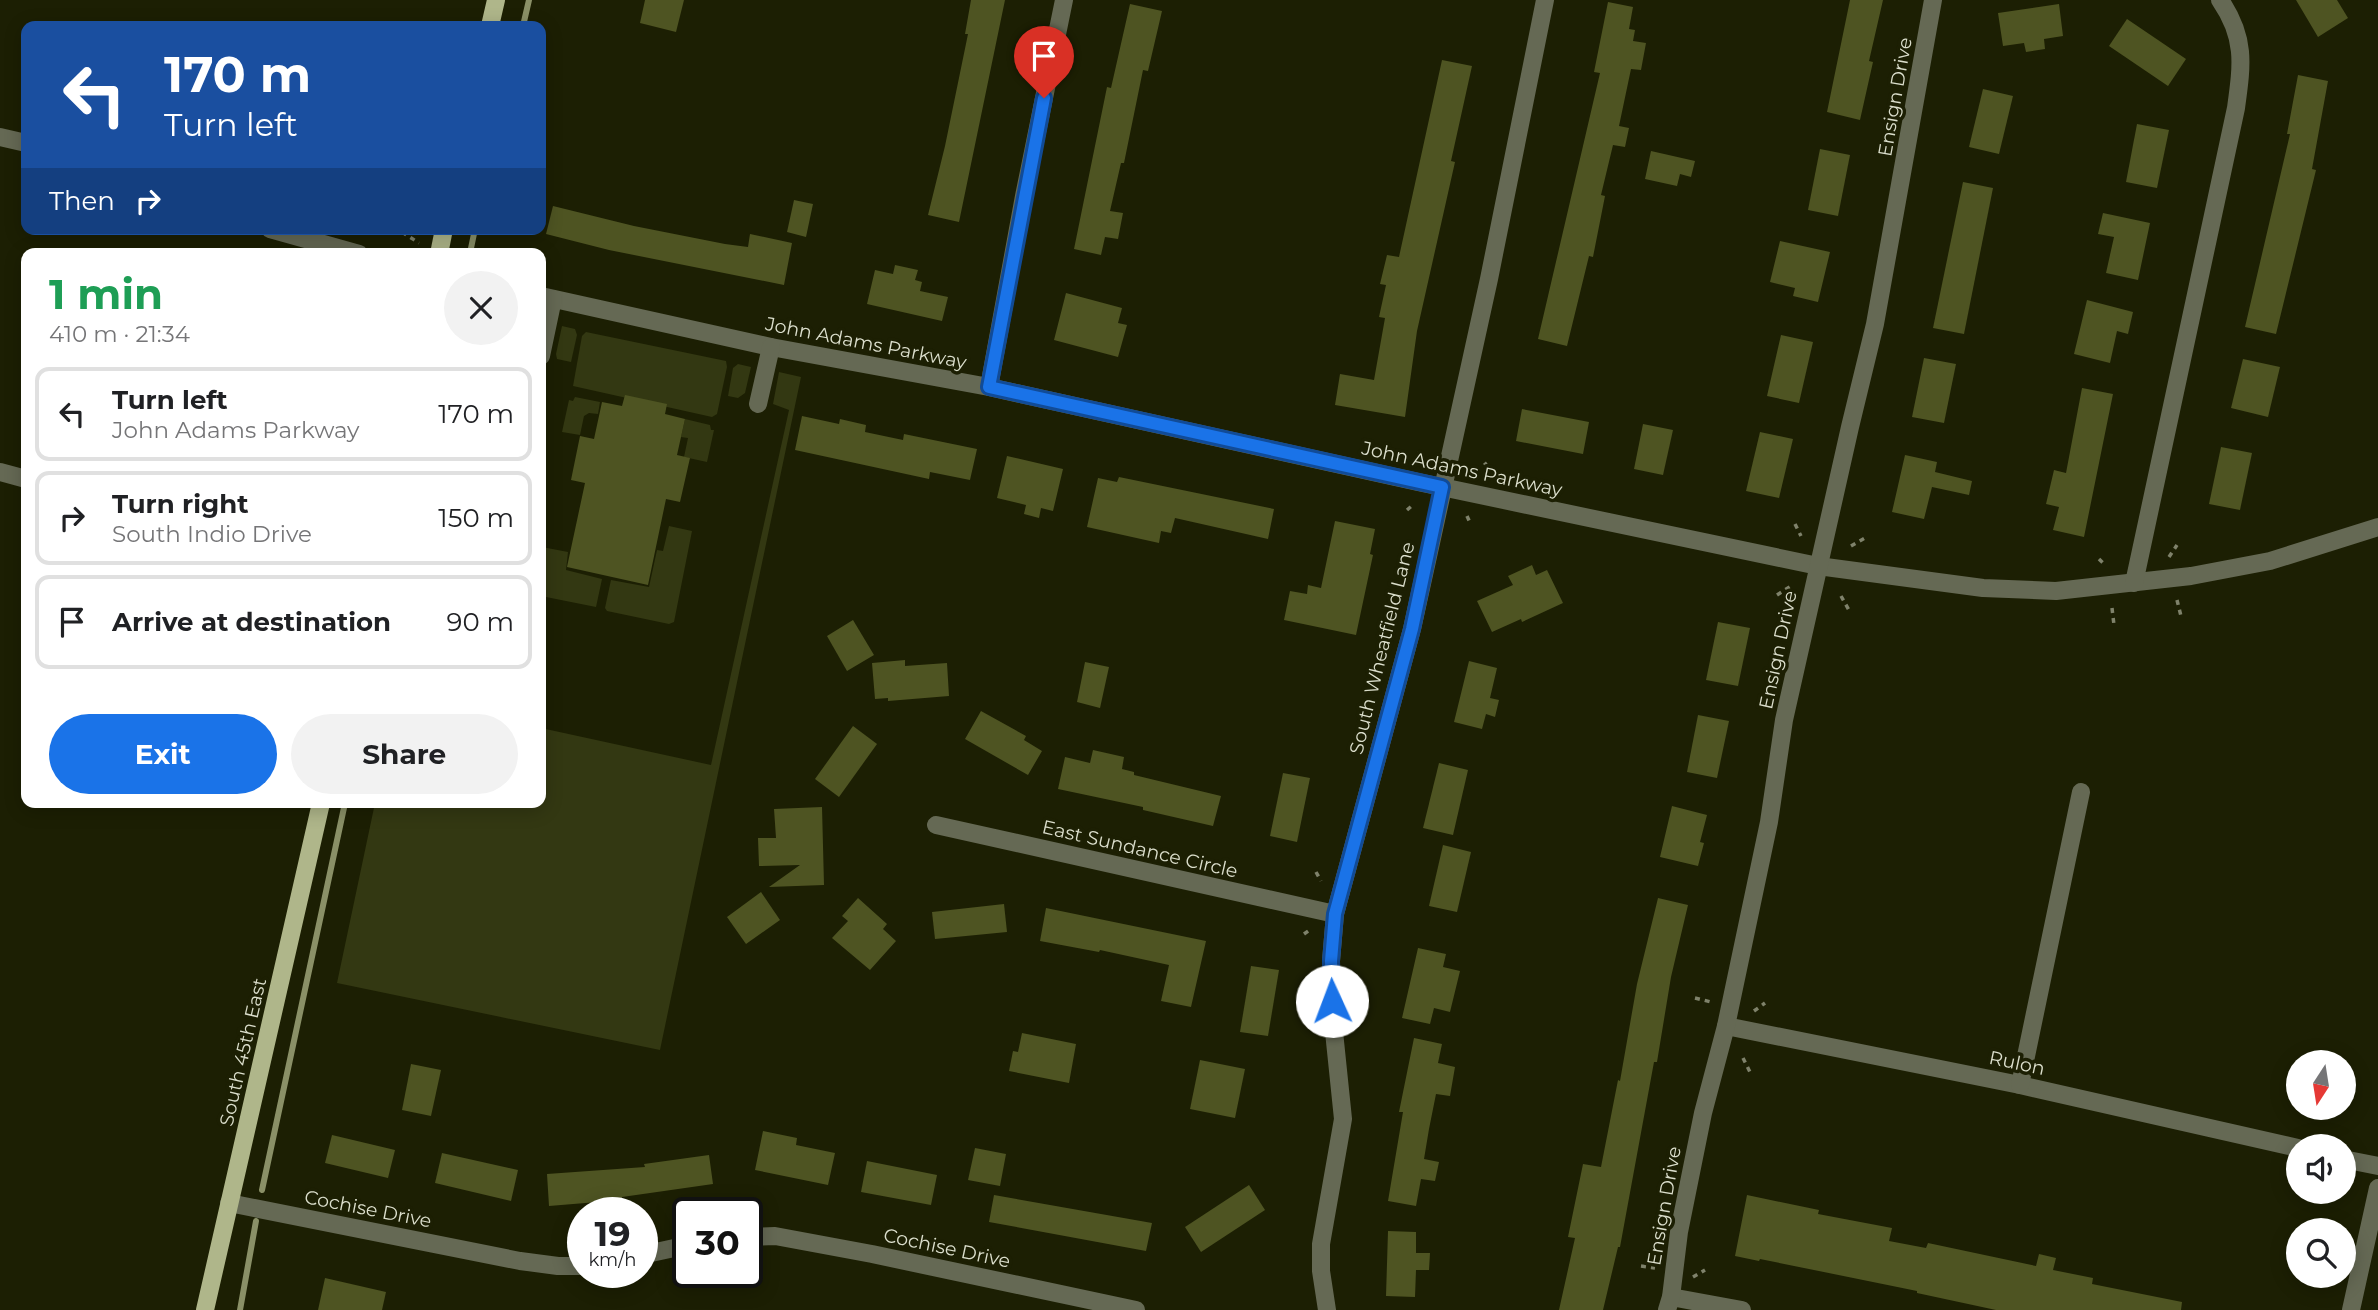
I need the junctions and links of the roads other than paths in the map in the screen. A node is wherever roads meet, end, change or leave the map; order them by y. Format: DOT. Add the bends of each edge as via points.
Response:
graph roads {
  1 [pos="496,0"];
  2 [pos="1064,0"];
  3 [pos="1545,0"];
  4 [pos="1933,0"];
  5 [pos="2220,0"];
  6 [pos="491,21"];
  7 [pos="0,136"];
  8 [pos="21,142"];
  9 [pos="291,235"];
  10 [pos="338,248"];
  11 [pos="547,297"];
  12 [pos="771,347"];
  13 [pos="989,387"];
  14 [pos="758,404"];
  15 [pos="0,472"];
  16 [pos="21,478"];
  17 [pos="1442,487"];
  18 [pos="2378,527"];
  19 [pos="1818,566"];
  20 [pos="2134,583"];
  21 [pos="2081,792"];
  22 [pos="320,808"];
  23 [pos="936,825"];
  24 [pos="1335,914"];
  25 [pos="1726,1027"];
  26 [pos="2020,1085"];
  27 [pos="2286,1145"];
  28 [pos="2356,1161"];
  29 [pos="2378,1166"];
  30 [pos="2378,1188"];
  31 [pos="229,1203"];
  32 [pos="763,1236"];
  33 [pos="567,1266"];
  34 [pos="1669,1303"];
  35 [pos="205,1310"];
  36 [pos="1136,1310"];
  37 [pos="1327,1310"];
  38 [pos="1742,1310"];
  39 [pos="2351,1310"];
  1 -- 6 [label="main road"];
  2 -- 13 [label="street"];
  3 -- 17 [label="street, South Wheatfield Lane"];
  4 -- 19 [label="street, Ensign Drive" via="1875,324"];
  5 -- 20 [label="street" via="2240,38 2236,108"];
  7 -- 8 [label="street"];
  9 -- 10 [label="street"];
  11 -- 12 [label="street, John Adams Parkway"];
  12 -- 13 [label="street, John Adams Parkway"];
  12 -- 14 [label="street"];
  13 -- 17 [label="street, John Adams Parkway"];
  15 -- 16 [label="street"];
  17 -- 19 [label="street, John Adams Parkway"];
  17 -- 24 [label="street, South Wheatfield Lane" via="1412,629"];
  18 -- 20 [label="street, John Adams Parkway" via="2270,561"];
  19 -- 20 [label="street, John Adams Parkway" via="2056,592"];
  19 -- 25 [label="street, Ensign Drive"];
  21 -- 26 [label="street"];
  22 -- 31 [label="main road, South 45th East"];
  23 -- 24 [label="street, East Sundance Circle"];
  24 -- 37 [label="street, South Wheatfield Lane" via="1333,1021 1343,1119 1321,1244"];
  25 -- 26 [label="street, Rulon"];
  25 -- 34 [label="street, Ensign Drive" via="1703,1113"];
  26 -- 27 [label="street, Rulon"];
  28 -- 29 [label="street"];
  30 -- 39 [label="street"];
  31 -- 33 [label="street, Cochise Drive" via="520,1261"];
  31 -- 35 [label="main road, South 45th East"];
  32 -- 36 [label="street, Cochise Drive"];
  34 -- 38 [label="street"];
}
